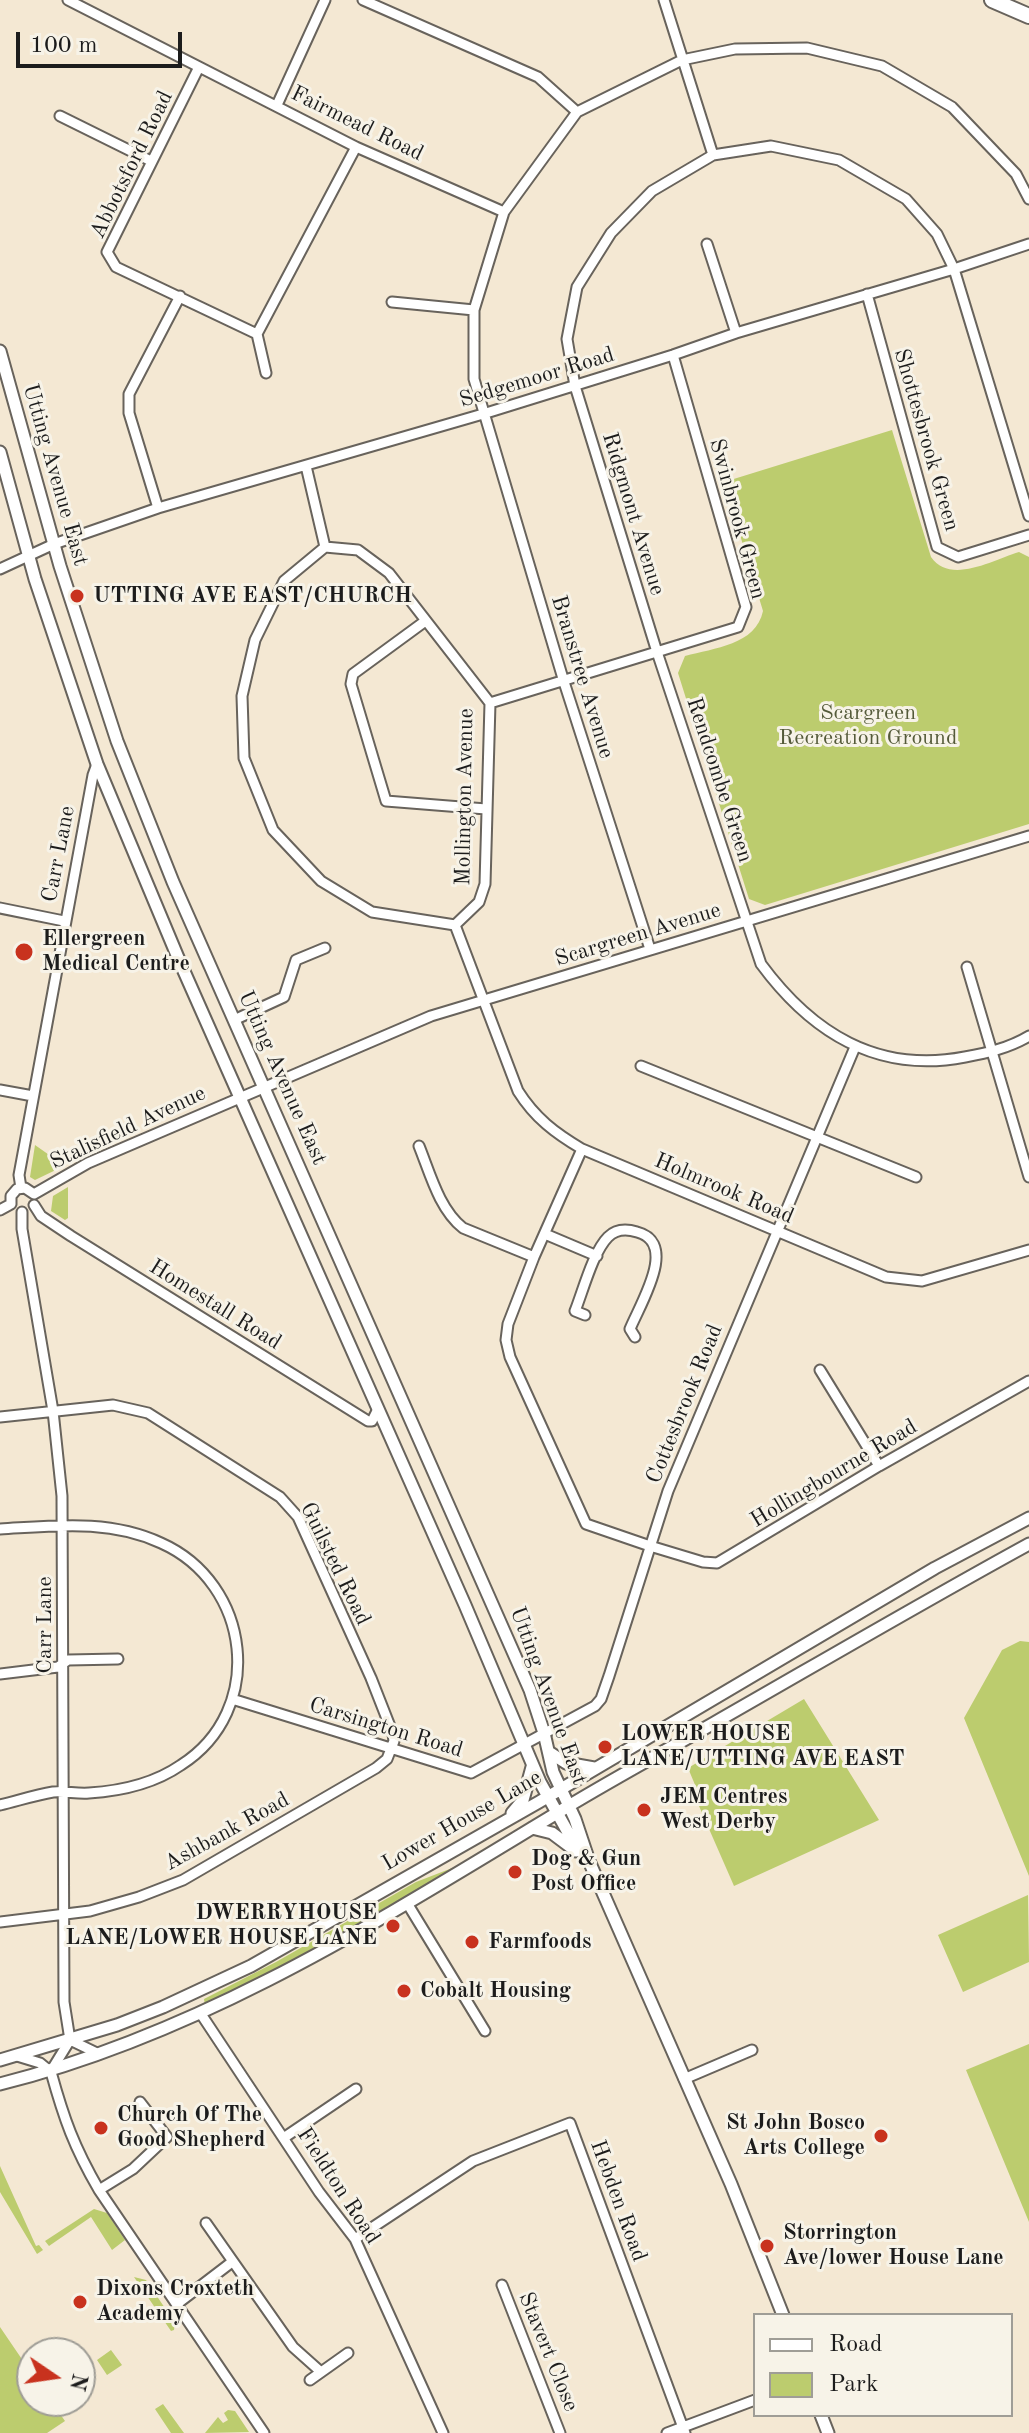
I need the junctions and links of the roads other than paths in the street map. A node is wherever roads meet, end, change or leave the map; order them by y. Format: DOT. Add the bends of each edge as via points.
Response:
graph roads {
  1 [pos="69,0"];
  2 [pos="325,0"];
  3 [pos="363,0"];
  4 [pos="664,0"];
  5 [pos="992,0"];
  6 [pos="1029,16"];
  7 [pos="682,60"];
  8 [pos="199,67"];
  9 [pos="277,105"];
  10 [pos="577,112"];
  11 [pos="60,116"];
  12 [pos="356,147"];
  13 [pos="713,155"];
  14 [pos="151,161"];
  15 [pos="1029,199"];
  16 [pos="504,212"];
  17 [pos="707,244"];
  18 [pos="1029,244"];
  19 [pos="954,269"];
  20 [pos="867,294"];
  21 [pos="180,296"];
  22 [pos="392,302"];
  23 [pos="474,310"];
  24 [pos="736,333"];
  25 [pos="257,334"];
  26 [pos="0,351"];
  27 [pos="673,355"];
  28 [pos="266,373"];
  29 [pos="575,386"];
  30 [pos="483,414"];
  31 [pos="0,452"];
  32 [pos="306,466"];
  33 [pos="158,508"];
  34 [pos="1029,516"];
  35 [pos="1029,535"];
  36 [pos="54,544"];
  37 [pos="325,547"];
  38 [pos="29,554"];
  39 [pos="0,569"];
  40 [pos="424,622"];
  41 [pos="657,652"];
  42 [pos="564,682"];
  43 [pos="490,703"];
  44 [pos="97,764"];
  45 [pos="486,809"];
  46 [pos="1029,836"];
  47 [pos="0,908"];
  48 [pos="746,920"];
  49 [pos="64,921"];
  50 [pos="455,925"];
  51 [pos="325,948"];
  52 [pos="650,949"];
  53 [pos="967,967"];
  54 [pos="483,1001"];
  55 [pos="234,1020"];
  56 [pos="1029,1036"];
  57 [pos="855,1047"];
  58 [pos="991,1052"];
  59 [pos="641,1066"];
  60 [pos="264,1087"];
  61 [pos="0,1090"];
  62 [pos="33,1096"];
  63 [pos="239,1097"];
  64 [pos="817,1138"];
  65 [pos="419,1146"];
  66 [pos="582,1149"];
  67 [pos="916,1177"];
  68 [pos="1029,1177"];
  69 [pos="21,1188"];
  70 [pos="34,1194"];
  71 [pos="11,1204"];
  72 [pos="34,1205"];
  73 [pos="0,1210"];
  74 [pos="22,1212"];
  75 [pos="777,1230"];
  76 [pos="545,1234"];
  77 [pos="1029,1250"];
  78 [pos="597,1256"];
  79 [pos="534,1257"];
  80 [pos="585,1315"];
  81 [pos="635,1337"];
  82 [pos="820,1370"];
  83 [pos="1029,1381"];
  84 [pos="378,1409"];
  85 [pos="53,1411"];
  86 [pos="0,1417"];
  87 [pos="879,1466"];
  88 [pos="1029,1518"];
  89 [pos="63,1525"];
  90 [pos="0,1529"];
  91 [pos="1029,1544"];
  92 [pos="650,1546"];
  93 [pos="118,1659"];
  94 [pos="64,1664"];
  95 [pos="0,1674"];
  96 [pos="232,1699"];
  97 [pos="544,1733"];
  98 [pos="525,1744"];
  99 [pos="391,1749"];
  100 [pos="549,1752"];
  101 [pos="532,1764"];
  102 [pos="594,1768"];
  103 [pos="558,1788"];
  104 [pos="64,1793"];
  105 [pos="547,1796"];
  106 [pos="0,1805"];
  107 [pos="569,1806"];
  108 [pos="557,1813"];
  109 [pos="507,1819"];
  110 [pos="532,1828"];
  111 [pos="589,1861"];
  112 [pos="407,1903"];
  113 [pos="63,1914"];
  114 [pos="0,1922"];
  115 [pos="201,2014"];
  116 [pos="485,2031"];
  117 [pos="70,2040"];
  118 [pos="752,2050"];
  119 [pos="101,2055"];
  120 [pos="17,2056"];
  121 [pos="0,2060"];
  122 [pos="51,2072"];
  123 [pos="684,2079"];
  124 [pos="0,2084"];
  125 [pos="356,2089"];
  126 [pos="140,2102"];
  127 [pos="285,2137"];
  128 [pos="99,2190"];
  129 [pos="206,2223"];
  130 [pos="355,2239"];
  131 [pos="232,2262"];
  132 [pos="502,2285"];
  133 [pos="177,2304"];
  134 [pos="782,2313"];
  135 [pos="348,2353"];
  136 [pos="321,2372"];
  137 [pos="310,2380"];
  138 [pos="753,2401"];
  139 [pos="684,2430"];
  140 [pos="264,2433"];
  141 [pos="443,2433"];
  142 [pos="560,2433"];
  143 [pos="667,2433"];
  1 -- 8 [label="street, Fairmead Road"];
  2 -- 9 [label="street"];
  3 -- 10 [label="street" via="538,77"];
  4 -- 7 [label="street"];
  5 -- 6 [label="main road"];
  7 -- 10 [label="street"];
  7 -- 13 [label="street"];
  7 -- 15 [label="street" via="735,49 807,48 882,66 952,107 1016,174"];
  8 -- 9 [label="street, Fairmead Road"];
  8 -- 14 [label="street, Abbotsford Road"];
  9 -- 12 [label="street, Fairmead Road"];
  10 -- 16 [label="street, Branstree Avenue"];
  11 -- 14 [label="street"];
  12 -- 16 [label="street, Fairmead Road"];
  12 -- 25 [label="street"];
  13 -- 19 [label="street" via="771,146 839,160 906,199 937,234"];
  13 -- 29 [label="street, Ridgmont Avenue" via="652,191 611,233 577,287 567,339"];
  14 -- 21 [label="street, Abbotsford Road" via="107,252 116,267"];
  16 -- 23 [label="street, Branstree Avenue"];
  17 -- 24 [label="street"];
  18 -- 19 [label="street, Sedgemoor Road"];
  19 -- 20 [label="street, Sedgemoor Road"];
  19 -- 34 [label="street"];
  20 -- 24 [label="street, Sedgemoor Road"];
  20 -- 35 [label="street, Shottesbrook Green" via="937,547 958,557"];
  21 -- 25 [label="street, Abbotsford Road"];
  21 -- 33 [label="street" via="129,394 129,413"];
  22 -- 23 [label="street"];
  23 -- 30 [label="street, Branstree Avenue" via="474,379"];
  24 -- 27 [label="street, Sedgemoor Road"];
  25 -- 28 [label="street"];
  26 -- 36 [label="street, Utting Avenue East"];
  27 -- 29 [label="street, Sedgemoor Road"];
  27 -- 41 [label="street, Swinbrook Green" via="746,607 738,627"];
  29 -- 30 [label="street, Sedgemoor Road"];
  29 -- 41 [label="street, Ridgmont Avenue"];
  30 -- 32 [label="street, Sedgemoor Road"];
  30 -- 42 [label="street, Branstree Avenue"];
  31 -- 38 [label="street, Utting Avenue East"];
  32 -- 33 [label="street, Sedgemoor Road"];
  32 -- 37 [label="street"];
  33 -- 36 [label="street, Sedgemoor Road"];
  36 -- 38 [label="street, Sedgemoor Road"];
  36 -- 55 [label="street, Utting Avenue East" via="117,741"];
  37 -- 40 [label="street, Mollington Avenue" via="358,550 389,573"];
  37 -- 50 [label="street" via="284,581 255,640 242,696 244,758 273,830 321,881 372,912"];
  38 -- 39 [label="street, Sedgemoor Road"];
  38 -- 44 [label="street, Utting Avenue East"];
  40 -- 43 [label="street, Mollington Avenue"];
  40 -- 45 [label="street" via="353,674 351,684 386,801"];
  41 -- 42 [label="street, Swinbrook Green"];
  41 -- 48 [label="street, Rendcombe Green"];
  42 -- 43 [label="street, Swinbrook Green"];
  42 -- 52 [label="street, Branstree Avenue"];
  43 -- 45 [label="street, Mollington Avenue"];
  44 -- 49 [label="street, Carr Lane"];
  44 -- 63 [label="street, Utting Avenue East"];
  45 -- 50 [label="street, Mollington Avenue" via="485,884 479,902"];
  46 -- 48 [label="street, Scargreen Avenue"];
  47 -- 49 [label="street"];
  48 -- 52 [label="street, Scargreen Avenue"];
  48 -- 57 [label="street, Rendcombe Green" via="761,964 784,994 808,1017"];
  49 -- 62 [label="street, Carr Lane"];
  50 -- 54 [label="street"];
  51 -- 55 [label="street" via="296,960 284,997"];
  52 -- 54 [label="street, Scargreen Avenue"];
  53 -- 58 [label="street"];
  54 -- 60 [label="street, Scargreen Avenue" via="396,1028"];
  54 -- 66 [label="street, Holmrook Road" via="530,1110"];
  55 -- 60 [label="street, Utting Avenue East"];
  56 -- 58 [label="street"];
  57 -- 58 [label="street" via="919,1061"];
  57 -- 64 [label="street, Cottesbrook Road"];
  58 -- 68 [label="street"];
  59 -- 64 [label="street"];
  60 -- 63 [label="street, Stalisfield Avenue"];
  60 -- 97 [label="street, Utting Avenue East" via="491,1599"];
  61 -- 62 [label="street"];
  62 -- 69 [label="street, Carr Lane"];
  63 -- 70 [label="street, Stalisfield Avenue" via="88,1163"];
  63 -- 84 [label="street, Utting Avenue East"];
  64 -- 67 [label="street"];
  64 -- 75 [label="street, Cottesbrook Road"];
  65 -- 79 [label="street" via="453,1220"];
  66 -- 75 [label="street, Holmrook Road"];
  66 -- 76 [label="street, Hollingbourne Road"];
  69 -- 70 [label="street, Stalisfield Avenue"];
  69 -- 71 [label="street" via="11,1196"];
  70 -- 72 [label="street, Stalisfield Avenue"];
  71 -- 73 [label="street"];
  71 -- 74 [label="street"];
  72 -- 74 [label="street"];
  72 -- 84 [label="street, Homestall Road" via="71,1236 368,1421"];
  74 -- 85 [label="street, Carr Lane"];
  75 -- 77 [label="street, Holmrook Road" via="902,1280 922,1281"];
  75 -- 92 [label="street, Cottesbrook Road"];
  76 -- 78 [label="street"];
  76 -- 79 [label="street, Hollingbourne Road"];
  78 -- 80 [label="street" via="575,1311"];
  78 -- 81 [label="street" via="609,1235 626,1228 645,1234 655,1248 658,1262 630,1329"];
  79 -- 92 [label="street, Hollingbourne Road" via="508,1324 510,1357 586,1524"];
  82 -- 87 [label="street"];
  83 -- 87 [label="street, Hollingbourne Road"];
  84 -- 98 [label="street, Utting Avenue East"];
  85 -- 86 [label="street, Guilsted Road"];
  85 -- 89 [label="street, Carr Lane"];
  85 -- 99 [label="street, Guilsted Road" via="113,1405 148,1413 280,1497 298,1517 371,1678 393,1734"];
  87 -- 92 [label="street, Hollingbourne Road" via="717,1563"];
  88 -- 102 [label="street, Lower House Lane"];
  89 -- 90 [label="street"];
  89 -- 94 [label="street, Carr Lane"];
  89 -- 96 [label="street" via="105,1527 159,1541 185,1555 204,1574 235,1628 239,1657"];
  91 -- 107 [label="street, Lower House Lane"];
  92 -- 97 [label="street, Cottesbrook Road" via="601,1699"];
  93 -- 94 [label="street"];
  94 -- 95 [label="street"];
  94 -- 104 [label="street, Carr Lane"];
  96 -- 99 [label="street, Carsington Road"];
  96 -- 104 [label="street" via="219,1727 198,1752 168,1773 122,1789"];
  97 -- 98 [label="street, Cottesbrook Road"];
  97 -- 100 [label="street, Utting Avenue East"];
  98 -- 99 [label="street, Carsington Road" via="471,1773"];
  98 -- 101 [label="street, Utting Avenue East"];
  99 -- 113 [label="street, Ashbank Road" via="376,1768 183,1880 90,1911"];
  100 -- 102 [label="street" via="566,1763"];
  100 -- 103 [label="street, Utting Avenue East"];
  101 -- 105 [label="street, Utting Avenue East"];
  101 -- 109 [label="street" via="523,1800"];
  102 -- 103 [label="street, Lower House Lane"];
  103 -- 105 [label="street, Lower House Lane"];
  103 -- 107 [label="street, Utting Avenue East"];
  104 -- 106 [label="street"];
  104 -- 113 [label="street, Carr Lane"];
  105 -- 108 [label="street, Utting Avenue East"];
  105 -- 109 [label="street, Lower House Lane"];
  107 -- 108 [label="street, Lower House Lane"];
  107 -- 111 [label="street, Utting Avenue East"];
  108 -- 110 [label="street, Lower House Lane"];
  108 -- 111 [label="street, Utting Avenue East"];
  109 -- 117 [label="street, Lower House Lane" via="224,1979"];
  110 -- 111 [label="street" via="558,1836"];
  110 -- 112 [label="street, Lower House Lane"];
  111 -- 123 [label="street"];
  112 -- 115 [label="street, Lower House Lane"];
  112 -- 116 [label="street, Lower House Lane"];
  113 -- 114 [label="street, Ashbank Road"];
  113 -- 117 [label="street, Carr Lane"];
  115 -- 119 [label="street, Lower House Lane"];
  115 -- 127 [label="street, Fieldton Road"];
  117 -- 119 [label="street"];
  117 -- 120 [label="street, Lower House Lane"];
  117 -- 122 [label="street"];
  118 -- 123 [label="street"];
  119 -- 122 [label="street, Lower House Lane"];
  120 -- 121 [label="street, Lower House Lane"];
  120 -- 122 [label="street"];
  122 -- 124 [label="street, Lower House Lane"];
  122 -- 128 [label="street" via="61,2114"];
  123 -- 134 [label="street"];
  125 -- 127 [label="street"];
  126 -- 128 [label="street" via="167,2137 133,2169"];
  127 -- 130 [label="street, Fieldton Road"];
  128 -- 133 [label="street"];
  129 -- 131 [label="street"];
  130 -- 139 [label="street, Hebden Road" via="473,2161 570,2123"];
  130 -- 141 [label="street, Fieldton Road"];
  131 -- 133 [label="street"];
  131 -- 136 [label="street" via="293,2347"];
  132 -- 142 [label="street, Stavert Close"];
  133 -- 140 [label="street"];
  135 -- 136 [label="street"];
  136 -- 137 [label="street"];
  138 -- 139 [label="street"];
  139 -- 143 [label="street"];
}
